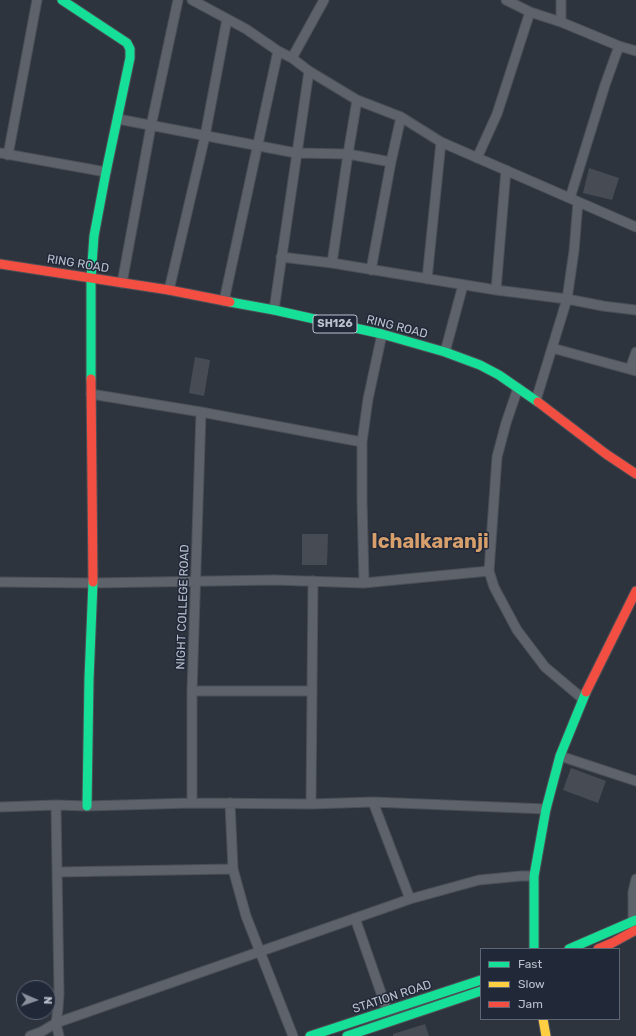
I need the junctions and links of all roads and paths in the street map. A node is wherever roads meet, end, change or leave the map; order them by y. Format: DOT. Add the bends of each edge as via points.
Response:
graph roads {
  1 [pos="37,0"];
  2 [pos="62,0"];
  3 [pos="178,0"];
  4 [pos="192,0"];
  5 [pos="324,0"];
  6 [pos="506,0"];
  7 [pos="561,0"];
  8 [pos="530,12"];
  9 [pos="228,19"];
  10 [pos="561,22"];
  11 [pos="619,46"];
  12 [pos="278,51"];
  13 [pos="636,51"];
  14 [pos="292,58"];
  15 [pos="309,71"];
  16 [pos="357,100"];
  17 [pos="401,117"];
  18 [pos="118,119"];
  19 [pos="151,126"];
  20 [pos="205,136"];
  21 [pos="441,142"];
  22 [pos="257,146"];
  23 [pos="4,154"];
  24 [pos="296,154"];
  25 [pos="348,154"];
  26 [pos="477,158"];
  27 [pos="391,162"];
  28 [pos="506,170"];
  29 [pos="106,172"];
  30 [pos="574,200"];
  31 [pos="636,227"];
  32 [pos="281,257"];
  33 [pos="332,263"];
  34 [pos="0,264"];
  35 [pos="371,270"];
  36 [pos="91,278"];
  37 [pos="427,279"];
  38 [pos="122,283"];
  39 [pos="463,285"];
  40 [pos="169,290"];
  41 [pos="496,290"];
  42 [pos="567,299"];
  43 [pos="224,301"];
  44 [pos="274,310"];
  45 [pos="636,310"];
  46 [pos="382,334"];
  47 [pos="552,348"];
  48 [pos="445,352"];
  49 [pos="636,352"];
  50 [pos="633,370"];
  51 [pos="518,388"];
  52 [pos="91,394"];
  53 [pos="536,400"];
  54 [pos="201,412"];
  55 [pos="362,442"];
  56 [pos="636,474"];
  57 [pos="489,571"];
  58 [pos="196,581"];
  59 [pos="313,581"];
  60 [pos="0,582"];
  61 [pos="93,583"];
  62 [pos="364,583"];
  63 [pos="636,591"];
  64 [pos="632,607"];
  65 [pos="192,691"];
  66 [pos="311,691"];
  67 [pos="583,699"];
  68 [pos="560,756"];
  69 [pos="636,781"];
  70 [pos="373,802"];
  71 [pos="192,803"];
  72 [pos="230,803"];
  73 [pos="311,804"];
  74 [pos="56,805"];
  75 [pos="0,806"];
  76 [pos="87,806"];
  77 [pos="546,809"];
  78 [pos="233,869"];
  79 [pos="58,872"];
  80 [pos="534,876"];
  81 [pos="636,879"];
  82 [pos="410,899"];
  83 [pos="355,918"];
  84 [pos="634,925"];
  85 [pos="534,948"];
  86 [pos="572,948"];
  87 [pos="601,948"];
  88 [pos="260,952"];
  89 [pos="480,980"];
  90 [pos="480,991"];
  91 [pos="387,1010"];
  92 [pos="543,1020"];
  93 [pos="56,1023"];
  94 [pos="30,1036"];
  95 [pos="59,1036"];
  96 [pos="293,1036"];
  97 [pos="310,1036"];
  98 [pos="347,1036"];
  99 [pos="546,1036"];
  1 -- 23 [label="street"];
  2 -- 18 [label="street" via="127,43 130,49"];
  3 -- 19 [label="street"];
  4 -- 9 [label="street"];
  5 -- 14 [label="street"];
  6 -- 8 [label="street"];
  7 -- 10 [label="street"];
  8 -- 10 [label="street"];
  8 -- 26 [label="street" via="497,114"];
  9 -- 12 [label="street"];
  9 -- 20 [label="street"];
  10 -- 11 [label="street"];
  11 -- 13 [label="street"];
  11 -- 30 [label="street" via="605,85"];
  12 -- 14 [label="street"];
  12 -- 22 [label="street"];
  14 -- 15 [label="street"];
  15 -- 16 [label="street"];
  15 -- 24 [label="street"];
  16 -- 17 [label="street"];
  16 -- 25 [label="street"];
  17 -- 21 [label="street"];
  17 -- 27 [label="street"];
  18 -- 19 [label="street"];
  18 -- 29 [label="street"];
  19 -- 20 [label="street"];
  19 -- 38 [label="street"];
  20 -- 22 [label="street"];
  20 -- 40 [label="street"];
  21 -- 26 [label="street"];
  21 -- 37 [label="street"];
  22 -- 24 [label="street"];
  22 -- 43 [label="street"];
  23 -- 29 [label="street"];
  24 -- 25 [label="street"];
  24 -- 32 [label="street"];
  25 -- 27 [label="street"];
  25 -- 33 [label="street"];
  26 -- 28 [label="street"];
  27 -- 35 [label="street"];
  28 -- 30 [label="street"];
  28 -- 41 [label="street"];
  29 -- 36 [label="street" via="94,236"];
  30 -- 31 [label="street"];
  30 -- 42 [label="street" via="574,251"];
  32 -- 33 [label="street"];
  32 -- 44 [label="street"];
  33 -- 35 [label="street"];
  34 -- 36 [label="street, RING ROAD / SH126"];
  35 -- 37 [label="street"];
  36 -- 38 [label="street, RING ROAD / SH126"];
  36 -- 52 [label="street"];
  37 -- 39 [label="street"];
  38 -- 40 [label="street, RING ROAD / SH126"];
  39 -- 41 [label="street"];
  39 -- 48 [label="street"];
  40 -- 43 [label="street, RING ROAD / SH126"];
  41 -- 42 [label="street"];
  42 -- 45 [label="street"];
  42 -- 47 [label="street"];
  43 -- 44 [label="street, RING ROAD / SH126"];
  44 -- 46 [label="street, RING ROAD / SH126"];
  46 -- 48 [label="street, RING ROAD / SH126"];
  46 -- 55 [label="street"];
  47 -- 50 [label="street"];
  47 -- 53 [label="street"];
  48 -- 51 [label="street, RING ROAD / SH126" via="480,365"];
  49 -- 50 [label="street"];
  51 -- 53 [label="street, RING ROAD / SH126"];
  51 -- 57 [label="street" via="497,457"];
  52 -- 54 [label="street"];
  52 -- 61 [label="street"];
  53 -- 56 [label="street, RING ROAD / SH126"];
  54 -- 55 [label="street"];
  54 -- 58 [label="street, NIGHT COLLEGE ROAD"];
  55 -- 62 [label="street"];
  57 -- 62 [label="street"];
  57 -- 67 [label="street" via="494,587 517,630 545,667"];
  58 -- 59 [label="street"];
  58 -- 61 [label="street"];
  58 -- 65 [label="street, NIGHT COLLEGE ROAD"];
  59 -- 62 [label="street"];
  59 -- 66 [label="street"];
  60 -- 61 [label="street"];
  61 -- 76 [label="street"];
  63 -- 64 [label="street"];
  64 -- 67 [label="street"];
  65 -- 66 [label="street"];
  65 -- 71 [label="street, NIGHT COLLEGE ROAD"];
  66 -- 73 [label="street"];
  67 -- 68 [label="street"];
  68 -- 69 [label="street"];
  68 -- 77 [label="street"];
  70 -- 73 [label="street"];
  70 -- 77 [label="street"];
  70 -- 82 [label="street"];
  71 -- 72 [label="street"];
  71 -- 76 [label="street"];
  72 -- 73 [label="street"];
  72 -- 78 [label="street"];
  74 -- 75 [label="street"];
  74 -- 76 [label="street"];
  74 -- 79 [label="street"];
  77 -- 80 [label="street"];
  78 -- 79 [label="street"];
  78 -- 88 [label="street" via="246,916"];
  79 -- 93 [label="street" via="59,994"];
  80 -- 82 [label="street" via="479,880"];
  80 -- 85 [label="street"];
  81 -- 84 [label="street" via="633,892"];
  82 -- 83 [label="street"];
  83 -- 88 [label="street"];
  83 -- 91 [label="street"];
  84 -- 86 [label="street"];
  84 -- 87 [label="street" via="612,944"];
  88 -- 93 [label="street"];
  88 -- 96 [label="street"];
  89 -- 91 [label="street, STATION ROAD"];
  90 -- 98 [label="street, STATION ROAD"];
  91 -- 97 [label="street, STATION ROAD"];
  92 -- 99 [label="street"];
  93 -- 94 [label="street"];
  93 -- 95 [label="street"];
}
